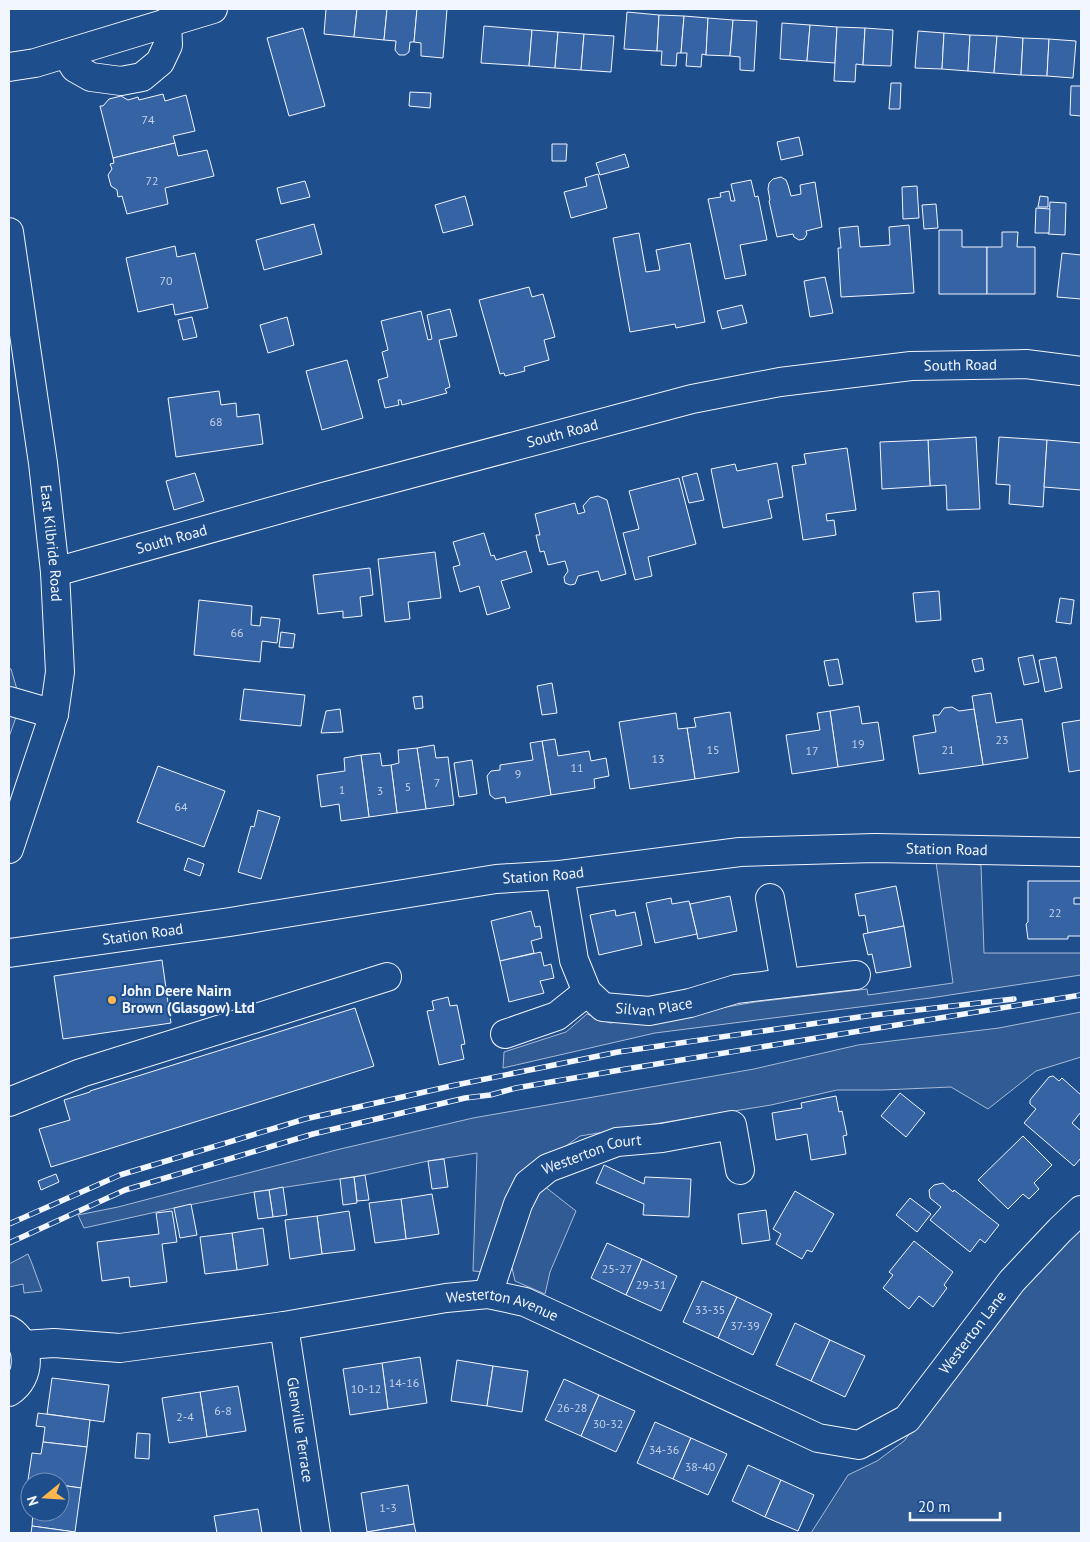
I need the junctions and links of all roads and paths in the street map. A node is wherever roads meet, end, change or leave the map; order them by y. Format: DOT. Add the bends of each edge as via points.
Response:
graph roads {
  1 [pos="213,9"];
  2 [pos="167,22"];
  3 [pos="66,54"];
  4 [pos="9,67"];
  5 [pos="9,232"];
  6 [pos="1081,371"];
  7 [pos="55,572"];
  8 [pos="9,701"];
  9 [pos="54,714"];
  10 [pos="9,849"];
  11 [pos="1081,852"];
  12 [pos="560,875"];
  13 [pos="770,898"];
  14 [pos="9,953"];
  15 [pos="856,975"];
  16 [pos="387,977"];
  17 [pos="785,983"];
  18 [pos="587,992"];
  19 [pos="505,1034"];
  20 [pos="9,1102"];
  21 [pos="740,1170"];
  22 [pos="1081,1210"];
  23 [pos="488,1294"];
  24 [pos="284,1326"];
  25 [pos="16,1338"];
  26 [pos="9,1392"];
  27 [pos="859,1445"];
  28 [pos="316,1533"];
  1 -- 2 [label="street"];
  2 -- 3 [label="street"];
  2 -- 3 [label="street" via="168,45 160,62 142,77 121,81 91,78 76,68"];
  3 -- 4 [label="street"];
  5 -- 7 [label="street, East Kilbride Road" via="43,463"];
  6 -- 7 [label="street, South Road" via="1026,364 911,366 780,382 692,399"];
  7 -- 9 [label="street, East Kilbride Road" via="60,672"];
  8 -- 9 [label="street"];
  9 -- 10 [label="street, East Kilbride Road"];
  11 -- 12 [label="street, Station Road" via="876,848 740,852"];
  12 -- 14 [label="street, Station Road" via="496,879 230,922"];
  12 -- 18 [label="street, Silvan Place" via="574,960"];
  13 -- 17 [label="street"];
  15 -- 17 [label="street, Silvan Place"];
  16 -- 20 [label="street" via="82,1073"];
  17 -- 18 [label="street, Silvan Place" via="736,989 649,1011 603,1007"];
  18 -- 19 [label="street" via="557,1016"];
  21 -- 23 [label="street, Westerton Court" via="732,1125 662,1138 617,1142 548,1168 528,1184 518,1204"];
  22 -- 27 [label="street, Westerton Lane" via="1012,1281 907,1419"];
  23 -- 24 [label="street, Westerton Avenue" via="446,1298"];
  23 -- 27 [label="street, Westerton Avenue" via="525,1302 818,1438"];
  24 -- 25 [label="street, Westerton Avenue" via="120,1348"];
  24 -- 28 [label="street, Glenville Terrace"];
  25 -- 26 [label="street" via="26,1357 25,1369 21,1380"];
}
